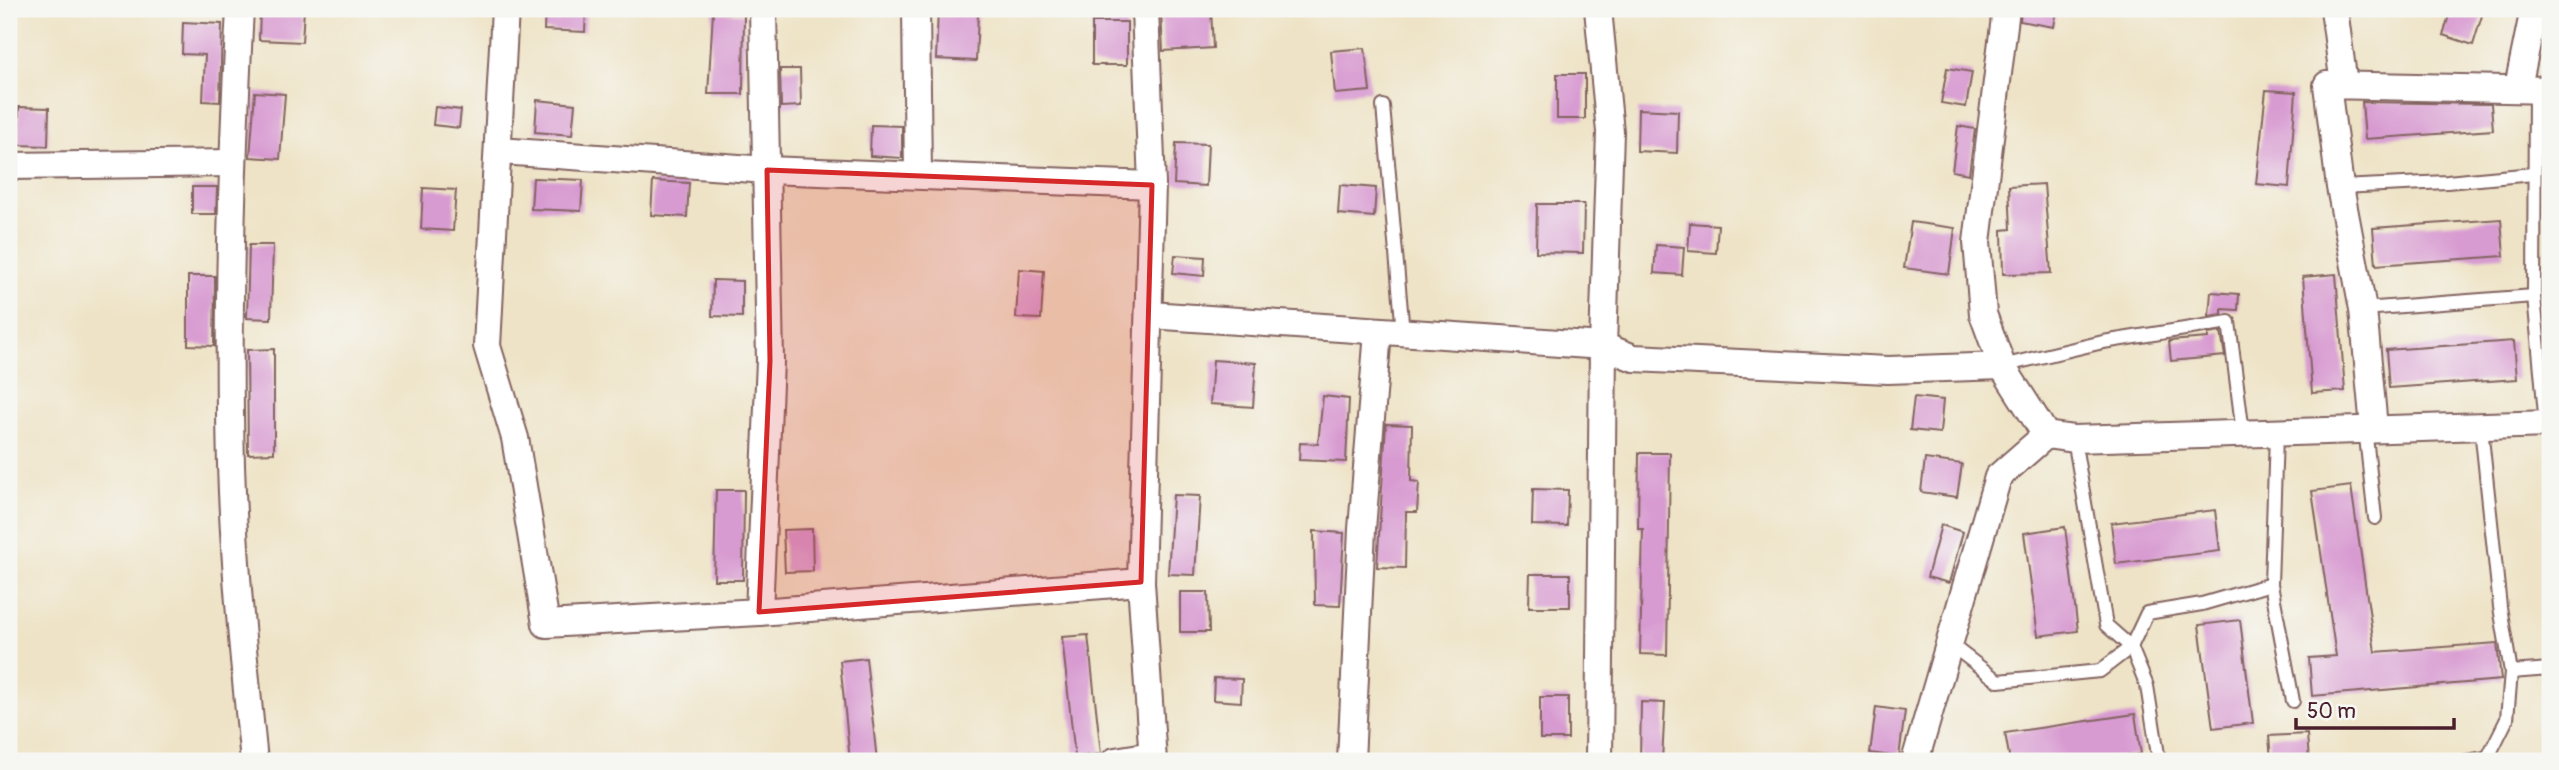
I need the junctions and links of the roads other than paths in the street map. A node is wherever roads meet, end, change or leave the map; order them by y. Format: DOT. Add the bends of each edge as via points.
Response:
graph roads {
  1 [pos="240,9"];
  2 [pos="505,9"];
  3 [pos="763,9"];
  4 [pos="916,9"];
  5 [pos="1145,9"];
  6 [pos="1598,9"];
  7 [pos="2006,9"];
  8 [pos="2334,9"];
  9 [pos="2534,9"];
  10 [pos="2344,85"];
  11 [pos="2535,88"];
  12 [pos="1383,106"];
  13 [pos="499,151"];
  14 [pos="232,163"];
  15 [pos="9,166"];
  16 [pos="767,170"];
  17 [pos="918,174"];
  18 [pos="2533,174"];
  19 [pos="1152,185"];
  20 [pos="2340,187"];
  21 [pos="2535,296"];
  22 [pos="2363,309"];
  23 [pos="1150,314"];
  24 [pos="1391,333"];
  25 [pos="1603,346"];
  26 [pos="2002,366"];
  27 [pos="2548,424"];
  28 [pos="2369,428"];
  29 [pos="2481,428"];
  30 [pos="2243,433"];
  31 [pos="2046,435"];
  32 [pos="2276,435"];
  33 [pos="2074,439"];
  34 [pos="2375,518"];
  35 [pos="1141,582"];
  36 [pos="2271,584"];
  37 [pos="760,612"];
  38 [pos="1950,644"];
  39 [pos="2131,648"];
  40 [pos="2550,669"];
  41 [pos="2511,672"];
  42 [pos="2293,701"];
  43 [pos="1152,758"];
  44 [pos="2486,759"];
  45 [pos="254,761"];
  46 [pos="1115,761"];
  47 [pos="1351,761"];
  48 [pos="1599,761"];
  49 [pos="1915,761"];
  50 [pos="2160,761"];
  51 [pos="2467,761"];
  1 -- 14 [label="street"];
  2 -- 13 [label="street"];
  3 -- 16 [label="street"];
  4 -- 17 [label="street"];
  5 -- 19 [label="street"];
  6 -- 25 [label="street" via="1609,132"];
  7 -- 26 [label="street" via="1977,242 1983,314"];
  8 -- 10 [label="street"];
  9 -- 11 [label="street"];
  10 -- 11 [label="street"];
  10 -- 20 [label="street" via="2327,85"];
  11 -- 18 [label="lane"];
  12 -- 24 [label="lane"];
  13 -- 16 [label="street"];
  13 -- 37 [label="street" via="487,346 515,438 546,624"];
  14 -- 15 [label="street"];
  14 -- 45 [label="street" via="231,465"];
  16 -- 17 [label="street"];
  16 -- 37 [label="street" via="770,361"];
  17 -- 19 [label="street"];
  18 -- 20 [label="lane"];
  18 -- 21 [label="lane"];
  19 -- 23 [label="street"];
  20 -- 22 [label="street"];
  21 -- 22 [label="lane"];
  21 -- 27 [label="lane"];
  22 -- 28 [label="street"];
  23 -- 24 [label="street"];
  23 -- 35 [label="street"];
  24 -- 25 [label="street"];
  24 -- 47 [label="street" via="1362,529"];
  25 -- 26 [label="street" via="1634,358 1888,370"];
  25 -- 48 [label="street"];
  26 -- 30 [label="lane" via="2103,342 2229,322"];
  26 -- 31 [label="street"];
  27 -- 29 [label="street"];
  28 -- 29 [label="street"];
  28 -- 32 [label="street"];
  28 -- 34 [label="lane"];
  29 -- 41 [label="lane"];
  30 -- 32 [label="street"];
  30 -- 33 [label="street"];
  31 -- 33 [label="street"];
  31 -- 38 [label="street" via="1998,477"];
  32 -- 36 [label="lane"];
  33 -- 39 [label="lane" via="2106,625"];
  35 -- 37 [label="street"];
  35 -- 43 [label="street"];
  36 -- 39 [label="lane" via="2202,604 2147,613"];
  36 -- 42 [label="lane"];
  38 -- 39 [label="lane" via="1998,681 2100,671"];
  38 -- 49 [label="street"];
  39 -- 50 [label="lane" via="2147,686"];
  40 -- 41 [label="lane"];
  41 -- 44 [label="lane" via="2507,719"];
  43 -- 46 [label="street"];
  44 -- 51 [label="lane"];
}
